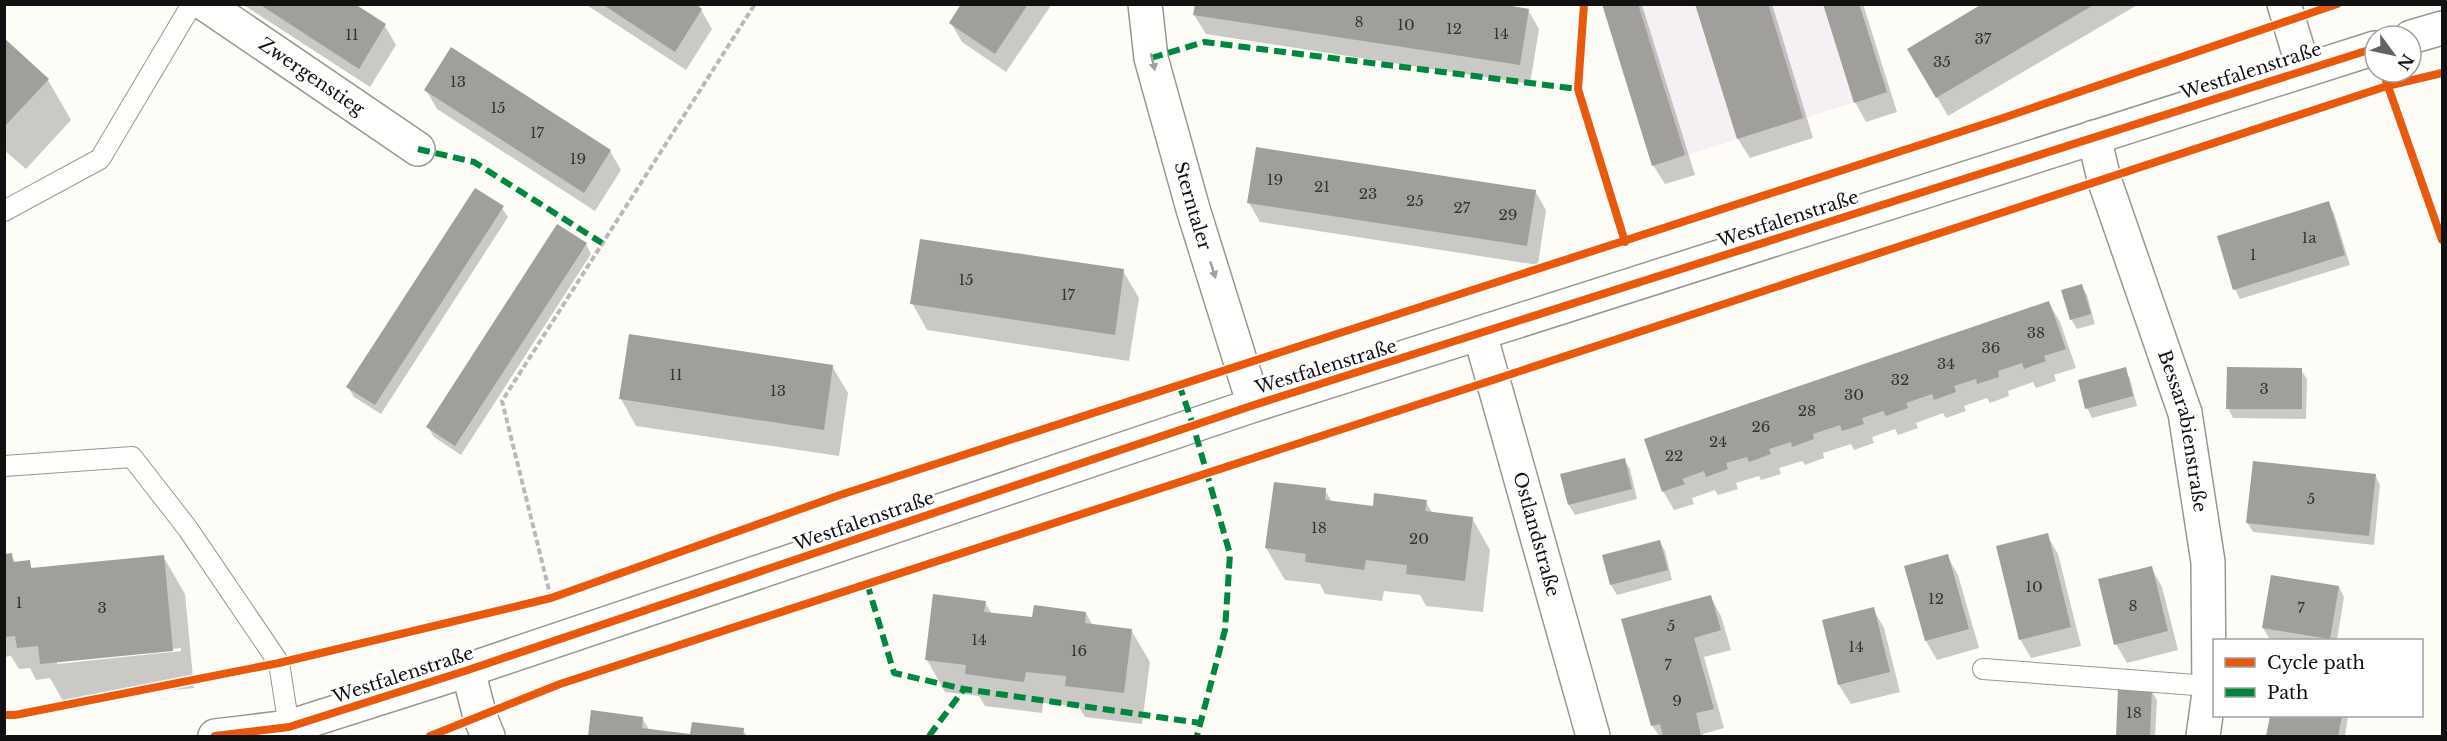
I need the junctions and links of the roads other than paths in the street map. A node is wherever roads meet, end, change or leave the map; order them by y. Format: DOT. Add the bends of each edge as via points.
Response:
graph roads {
  1 [pos="192,4"];
  2 [pos="205,4"];
  3 [pos="1146,4"];
  4 [pos="2284,4"];
  5 [pos="2442,28"];
  6 [pos="2423,34"];
  7 [pos="2363,52"];
  8 [pos="2304,69"];
  9 [pos="2094,137"];
  10 [pos="418,149"];
  11 [pos="4,211"];
  12 [pos="1480,334"];
  13 [pos="1254,405"];
  14 [pos="4,466"];
  15 [pos="1983,669"];
  16 [pos="468,670"];
  17 [pos="2209,686"];
  18 [pos="279,732"];
  19 [pos="215,736"];
  20 [pos="488,736"];
  21 [pos="1593,736"];
  22 [pos="2203,736"];
  1 -- 11 [label="lane" via="100,159"];
  2 -- 10 [label="street, Zwergenstieg"];
  3 -- 13 [label="street, Sterntaler, one-way" via="1151,58"];
  4 -- 8 [label="street"];
  5 -- 6 [label="street"];
  7 -- 8 [label="street, Westfalenstraße"];
  8 -- 9 [label="street, Westfalenstraße"];
  9 -- 12 [label="street, Westfalenstraße"];
  9 -- 17 [label="street, Bessarabienstraße" via="2104,179 2185,412 2208,562"];
  12 -- 13 [label="street, Westfalenstraße"];
  12 -- 21 [label="street, Ostlandstraße"];
  13 -- 16 [label="street, Westfalenstraße"];
  14 -- 18 [label="lane" via="132,457 188,529 279,663"];
  15 -- 17 [label="lane"];
  16 -- 18 [label="street, Westfalenstraße"];
  16 -- 20 [label="street"];
  17 -- 22 [label="street, Bessarabienstraße"];
  18 -- 19 [label="street, Westfalenstraße"];
}
